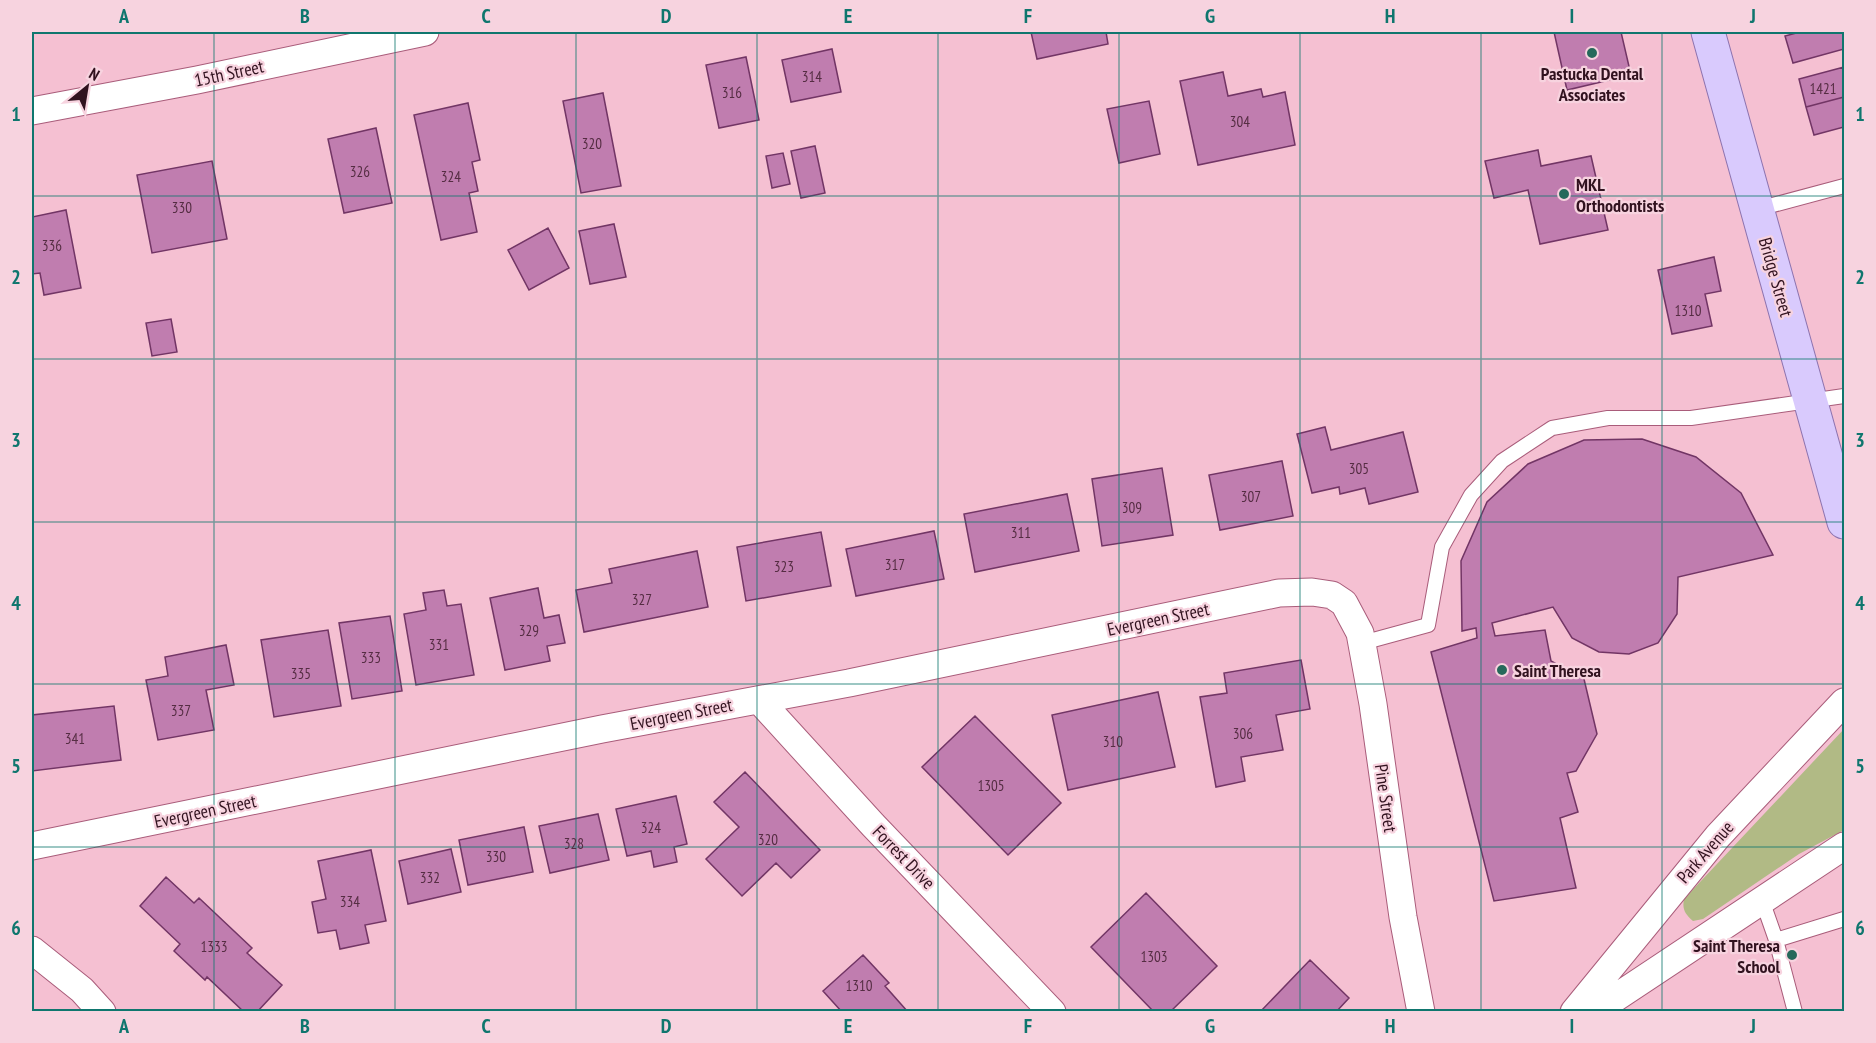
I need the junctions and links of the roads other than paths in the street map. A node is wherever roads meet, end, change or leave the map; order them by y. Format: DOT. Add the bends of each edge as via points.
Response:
graph roads {
  1 [pos="425,32"];
  2 [pos="1708,32"];
  3 [pos="32,111"];
  4 [pos="1845,186"];
  5 [pos="1758,209"];
  6 [pos="1845,396"];
  7 [pos="1810,400"];
  8 [pos="1845,522"];
  9 [pos="1332,595"];
  10 [pos="1362,643"];
  11 [pos="759,700"];
  12 [pos="1845,702"];
  13 [pos="32,846"];
  14 [pos="1845,846"];
  15 [pos="1762,900"];
  16 [pos="1845,919"];
  17 [pos="1776,940"];
  18 [pos="32,950"];
  19 [pos="102,1011"];
  20 [pos="1052,1011"];
  21 [pos="1421,1011"];
  22 [pos="1574,1011"];
  23 [pos="1594,1011"];
  24 [pos="1795,1011"];
  1 -- 3 [label="street, 15th Street"];
  2 -- 5 [label="main road, Bridge Street"];
  4 -- 5 [label="lane"];
  5 -- 7 [label="main road, Bridge Street"];
  6 -- 7 [label="lane"];
  7 -- 8 [label="main road, Bridge Street"];
  7 -- 10 [label="lane" via="1691,418 1608,418 1552,428 1502,461 1471,495 1442,547 1428,625"];
  9 -- 10 [label="street, Pine Street" via="1351,612"];
  9 -- 11 [label="street, Evergreen Street" via="1279,593"];
  10 -- 21 [label="street, Pine Street"];
  11 -- 13 [label="street, Evergreen Street"];
  11 -- 20 [label="street, Forrest Drive"];
  12 -- 22 [label="street, Park Avenue" via="1718,836"];
  14 -- 15 [label="street"];
  15 -- 17 [label="lane"];
  15 -- 23 [label="street"];
  16 -- 17 [label="lane"];
  17 -- 24 [label="lane"];
  18 -- 19 [label="street"];
}
